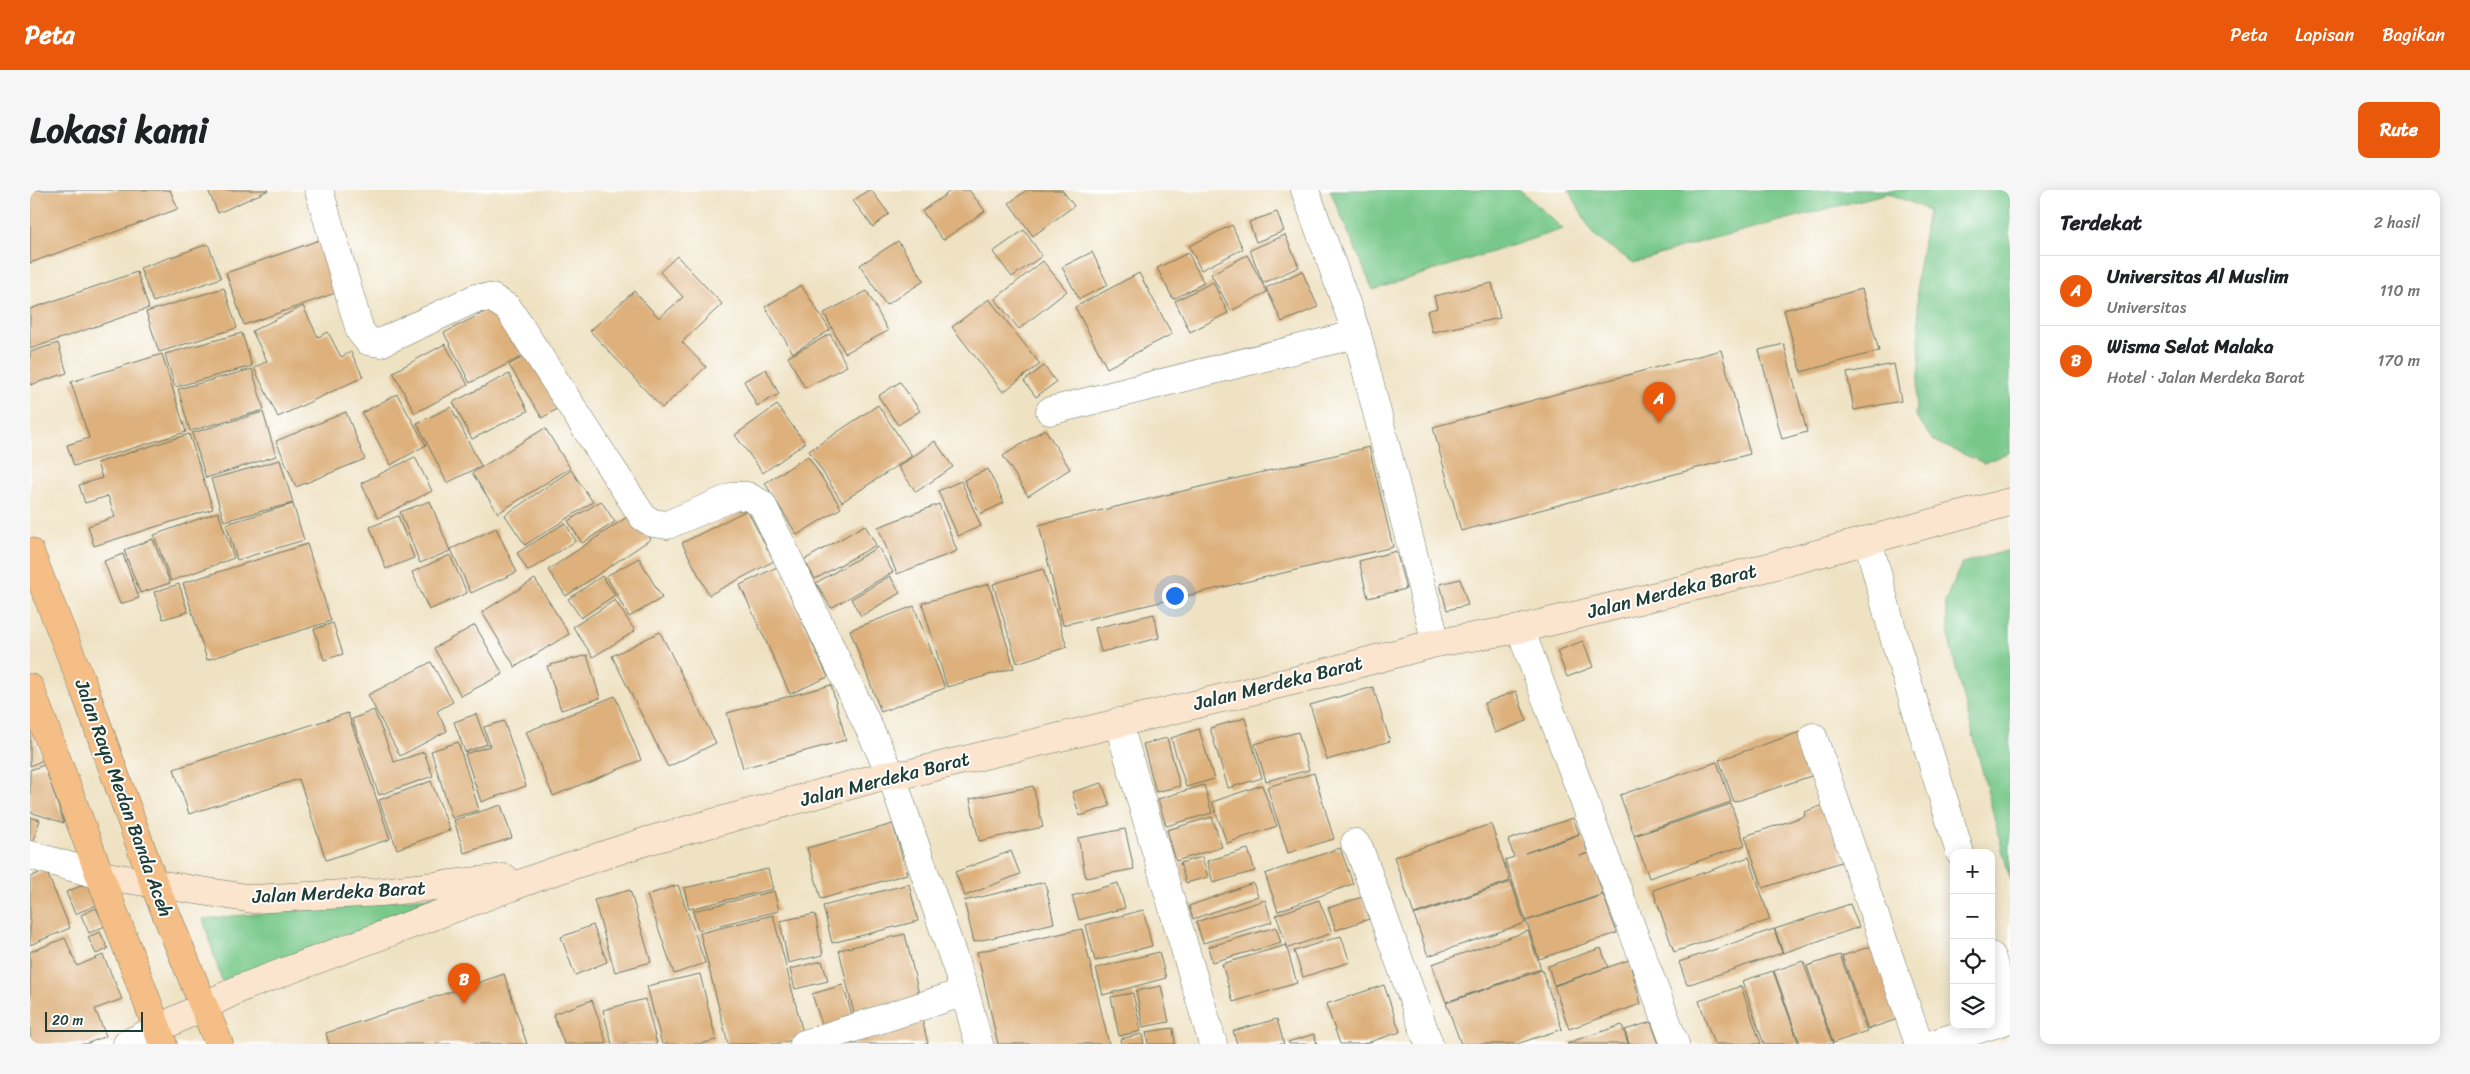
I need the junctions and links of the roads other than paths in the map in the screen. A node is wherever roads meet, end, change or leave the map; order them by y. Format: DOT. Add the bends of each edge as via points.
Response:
graph roads {
  1 [pos="319,190"];
  2 [pos="1305,190"];
  3 [pos="1357,334"];
  4 [pos="1050,411"];
  5 [pos="2010,502"];
  6 [pos="1868,540"];
  7 [pos="30,552"];
  8 [pos="1520,629"];
  9 [pos="1436,643"];
  10 [pos="30,688"];
  11 [pos="1118,722"];
  12 [pos="1813,737"];
  13 [pos="891,774"];
  14 [pos="1355,844"];
  15 [pos="1959,849"];
  16 [pos="30,855"];
  17 [pos="549,873"];
  18 [pos="100,875"];
  19 [pos="154,884"];
  20 [pos="1995,969"];
  21 [pos="965,992"];
  22 [pos="205,1005"];
  23 [pos="2010,1018"];
  24 [pos="160,1036"];
  25 [pos="127,1044"];
  26 [pos="219,1044"];
  27 [pos="804,1044"];
  28 [pos="979,1044"];
  29 [pos="1213,1044"];
  30 [pos="1429,1044"];
  31 [pos="1675,1044"];
  32 [pos="1918,1044"];
  33 [pos="1933,1044"];
  1 -- 13 [label="street" via="360,331 368,340 380,342 476,298 492,298 508,308 643,517 654,523 667,524 736,496 747,496 762,504"];
  2 -- 3 [label="street"];
  3 -- 4 [label="street"];
  3 -- 9 [label="street"];
  5 -- 6 [label="main road, Jalan Merdeka Barat"];
  6 -- 8 [label="main road, Jalan Merdeka Barat"];
  6 -- 15 [label="street"];
  7 -- 19 [label="highway, Jalan Raya Medan Banda Aceh" via="85,691"];
  8 -- 9 [label="main road, Jalan Merdeka Barat"];
  8 -- 31 [label="street"];
  9 -- 11 [label="main road, Jalan Merdeka Barat"];
  10 -- 18 [label="highway"];
  11 -- 13 [label="main road, Jalan Merdeka Barat" via="906,774"];
  11 -- 29 [label="street"];
  12 -- 32 [label="street"];
  13 -- 17 [label="main road, Jalan Merdeka Barat" via="647,842"];
  13 -- 21 [label="street"];
  14 -- 30 [label="street"];
  16 -- 18 [label="street"];
  17 -- 19 [label="main road, Jalan Merdeka Barat" via="380,892 253,898"];
  17 -- 22 [label="main road, Jalan Merdeka Barat" via="241,988"];
  18 -- 19 [label="main road, Jalan Merdeka Barat"];
  18 -- 24 [label="highway"];
  19 -- 22 [label="highway, Jalan Raya Medan Banda Aceh"];
  20 -- 23 [label="street"];
  21 -- 27 [label="street"];
  21 -- 28 [label="street"];
  22 -- 24 [label="main road, Jalan Merdeka Barat"];
  22 -- 26 [label="highway, Jalan Raya Medan Banda Aceh"];
  23 -- 33 [label="street"];
  24 -- 25 [label="street"];
}
